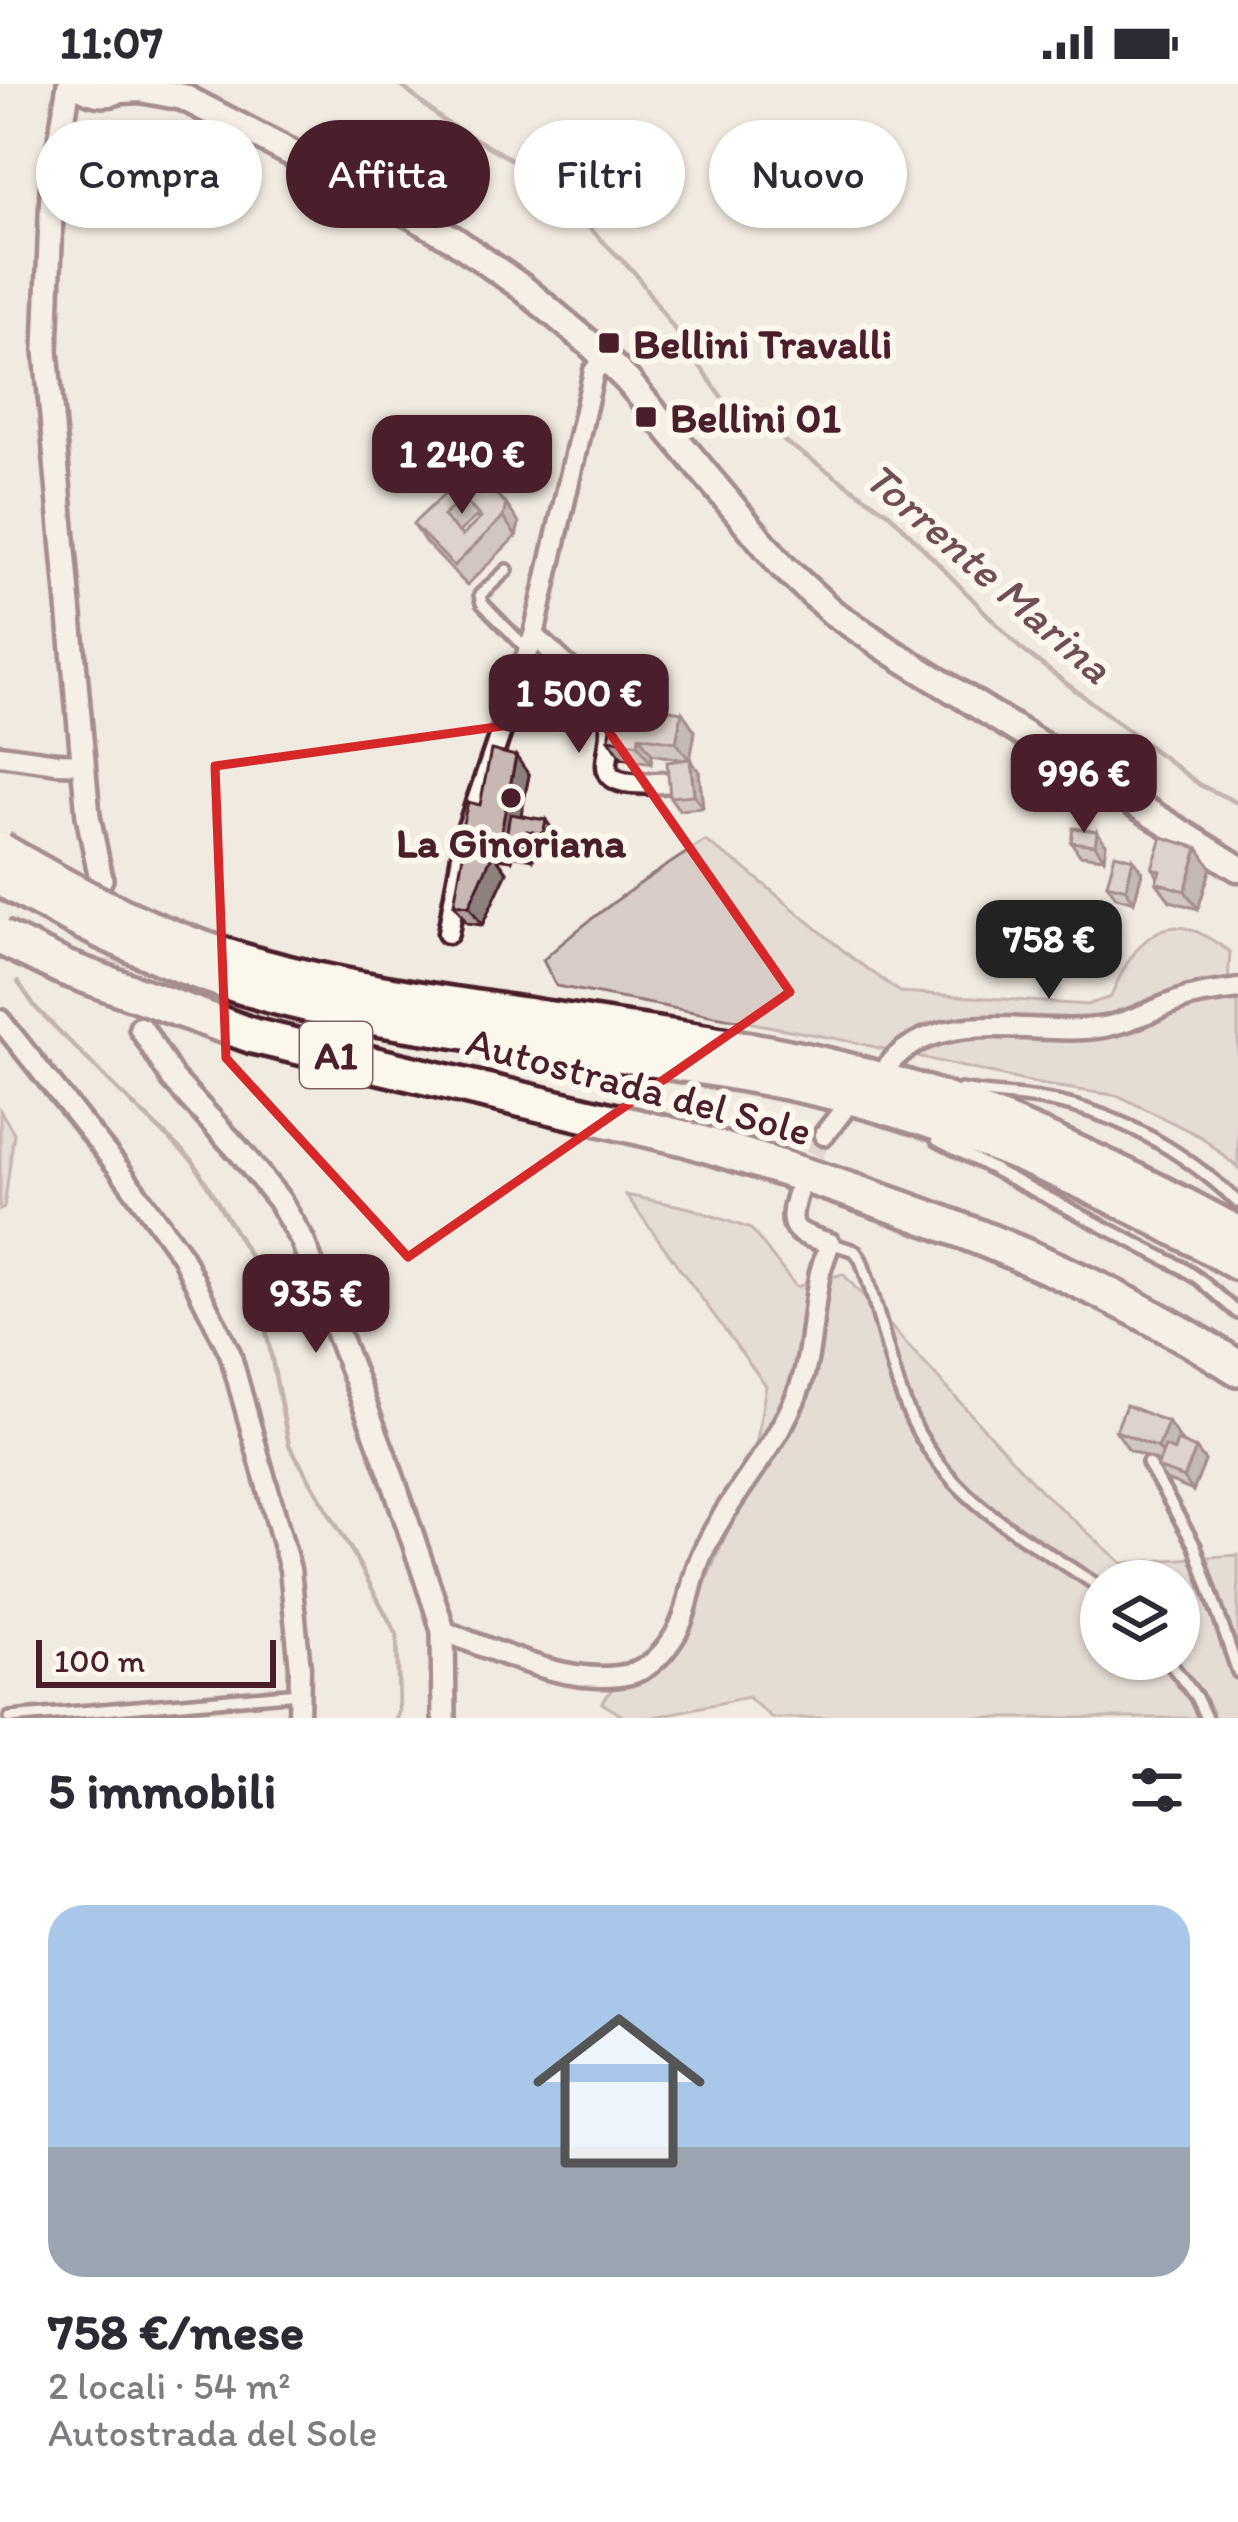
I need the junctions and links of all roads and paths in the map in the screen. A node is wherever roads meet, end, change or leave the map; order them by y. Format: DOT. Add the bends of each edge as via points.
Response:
graph roads {
  1 [pos="100,87"];
  2 [pos="177,91"];
  3 [pos="76,120"];
  4 [pos="76,120"];
  5 [pos="51,228"];
  6 [pos="606,359"];
  7 [pos="506,569"];
  8 [pos="531,643"];
  9 [pos="0,755"];
  10 [pos="84,764"];
  11 [pos="671,782"];
  12 [pos="0,850"];
  13 [pos="1238,868"];
  14 [pos="0,878"];
  15 [pos="101,879"];
  16 [pos="448,933"];
  17 [pos="0,937"];
  18 [pos="1238,989"];
  19 [pos="0,1020"];
  20 [pos="141,1028"];
  21 [pos="570,1034"];
  22 [pos="732,1047"];
  23 [pos="889,1064"];
  24 [pos="852,1107"];
  25 [pos="915,1128"];
  26 [pos="824,1136"];
  27 [pos="933,1138"];
  28 [pos="797,1194"];
  29 [pos="1238,1202"];
  30 [pos="1238,1234"];
  31 [pos="830,1243"];
  32 [pos="1238,1263"];
  33 [pos="1238,1313"];
  34 [pos="1238,1368"];
  35 [pos="1148,1463"];
  36 [pos="1080,1574"];
  37 [pos="443,1631"];
  38 [pos="1238,1672"];
  39 [pos="1183,1680"];
  40 [pos="299,1693"];
  41 [pos="10,1718"];
  42 [pos="299,1718"];
  43 [pos="444,1718"];
  44 [pos="1206,1718"];
  1 -- 2 [label="main road"];
  1 -- 3 [label="street"];
  1 -- 4 [label="street"];
  2 -- 6 [label="main road" via="453,239"];
  5 -- 10 [label="street" via="46,350"];
  6 -- 8 [label="street" via="594,371"];
  6 -- 13 [label="main road" via="783,567 832,612 1167,837"];
  7 -- 8 [label="lane" via="480,595 482,603"];
  8 -- 11 [label="street" via="603,700 610,712 609,776"];
  8 -- 16 [label="street" via="466,833"];
  9 -- 10 [label="street"];
  10 -- 15 [label="street"];
  12 -- 21 [label="highway, Autostrada del Sole / A1, bridge" via="182,941 275,970"];
  14 -- 21 [label="highway, Autostrada del Sole / A1, bridge" via="175,963 270,995 363,1016"];
  17 -- 34 [label="highway, Autostrada del Sole / A1, bridge" via="253,1036 684,1138 868,1196 1111,1294"];
  18 -- 23 [label="street" via="1103,1027 941,1033"];
  19 -- 40 [label="street" via="182,1256 230,1353 290,1570"];
  20 -- 37 [label="street" via="173,1079 279,1200 303,1242"];
  21 -- 22 [label="highway, Autostrada del Sole / A1"];
  21 -- 24 [label="highway, Autostrada del Sole / A1"];
  22 -- 29 [label="lane" via="795,1047 940,1087 1103,1114 1178,1153"];
  22 -- 30 [label="highway, Autostrada del Sole / A1" via="899,1086 1036,1134"];
  24 -- 25 [label="lane"];
  24 -- 26 [label="street"];
  24 -- 32 [label="highway, Autostrada del Sole / A1" via="939,1124 1075,1179"];
  27 -- 33 [label="lane" via="1181,1267"];
  28 -- 31 [label="street" via="794,1227"];
  31 -- 36 [label="lane" via="861,1261 900,1391 945,1473 970,1500"];
  31 -- 37 [label="street" via="800,1386 699,1558 683,1622 662,1653 632,1674 551,1671"];
  35 -- 38 [label="lane" via="1195,1546"];
  37 -- 43 [label="street"];
  39 -- 44 [label="lane"];
  40 -- 41 [label="lane"];
  40 -- 42 [label="street"];
}
